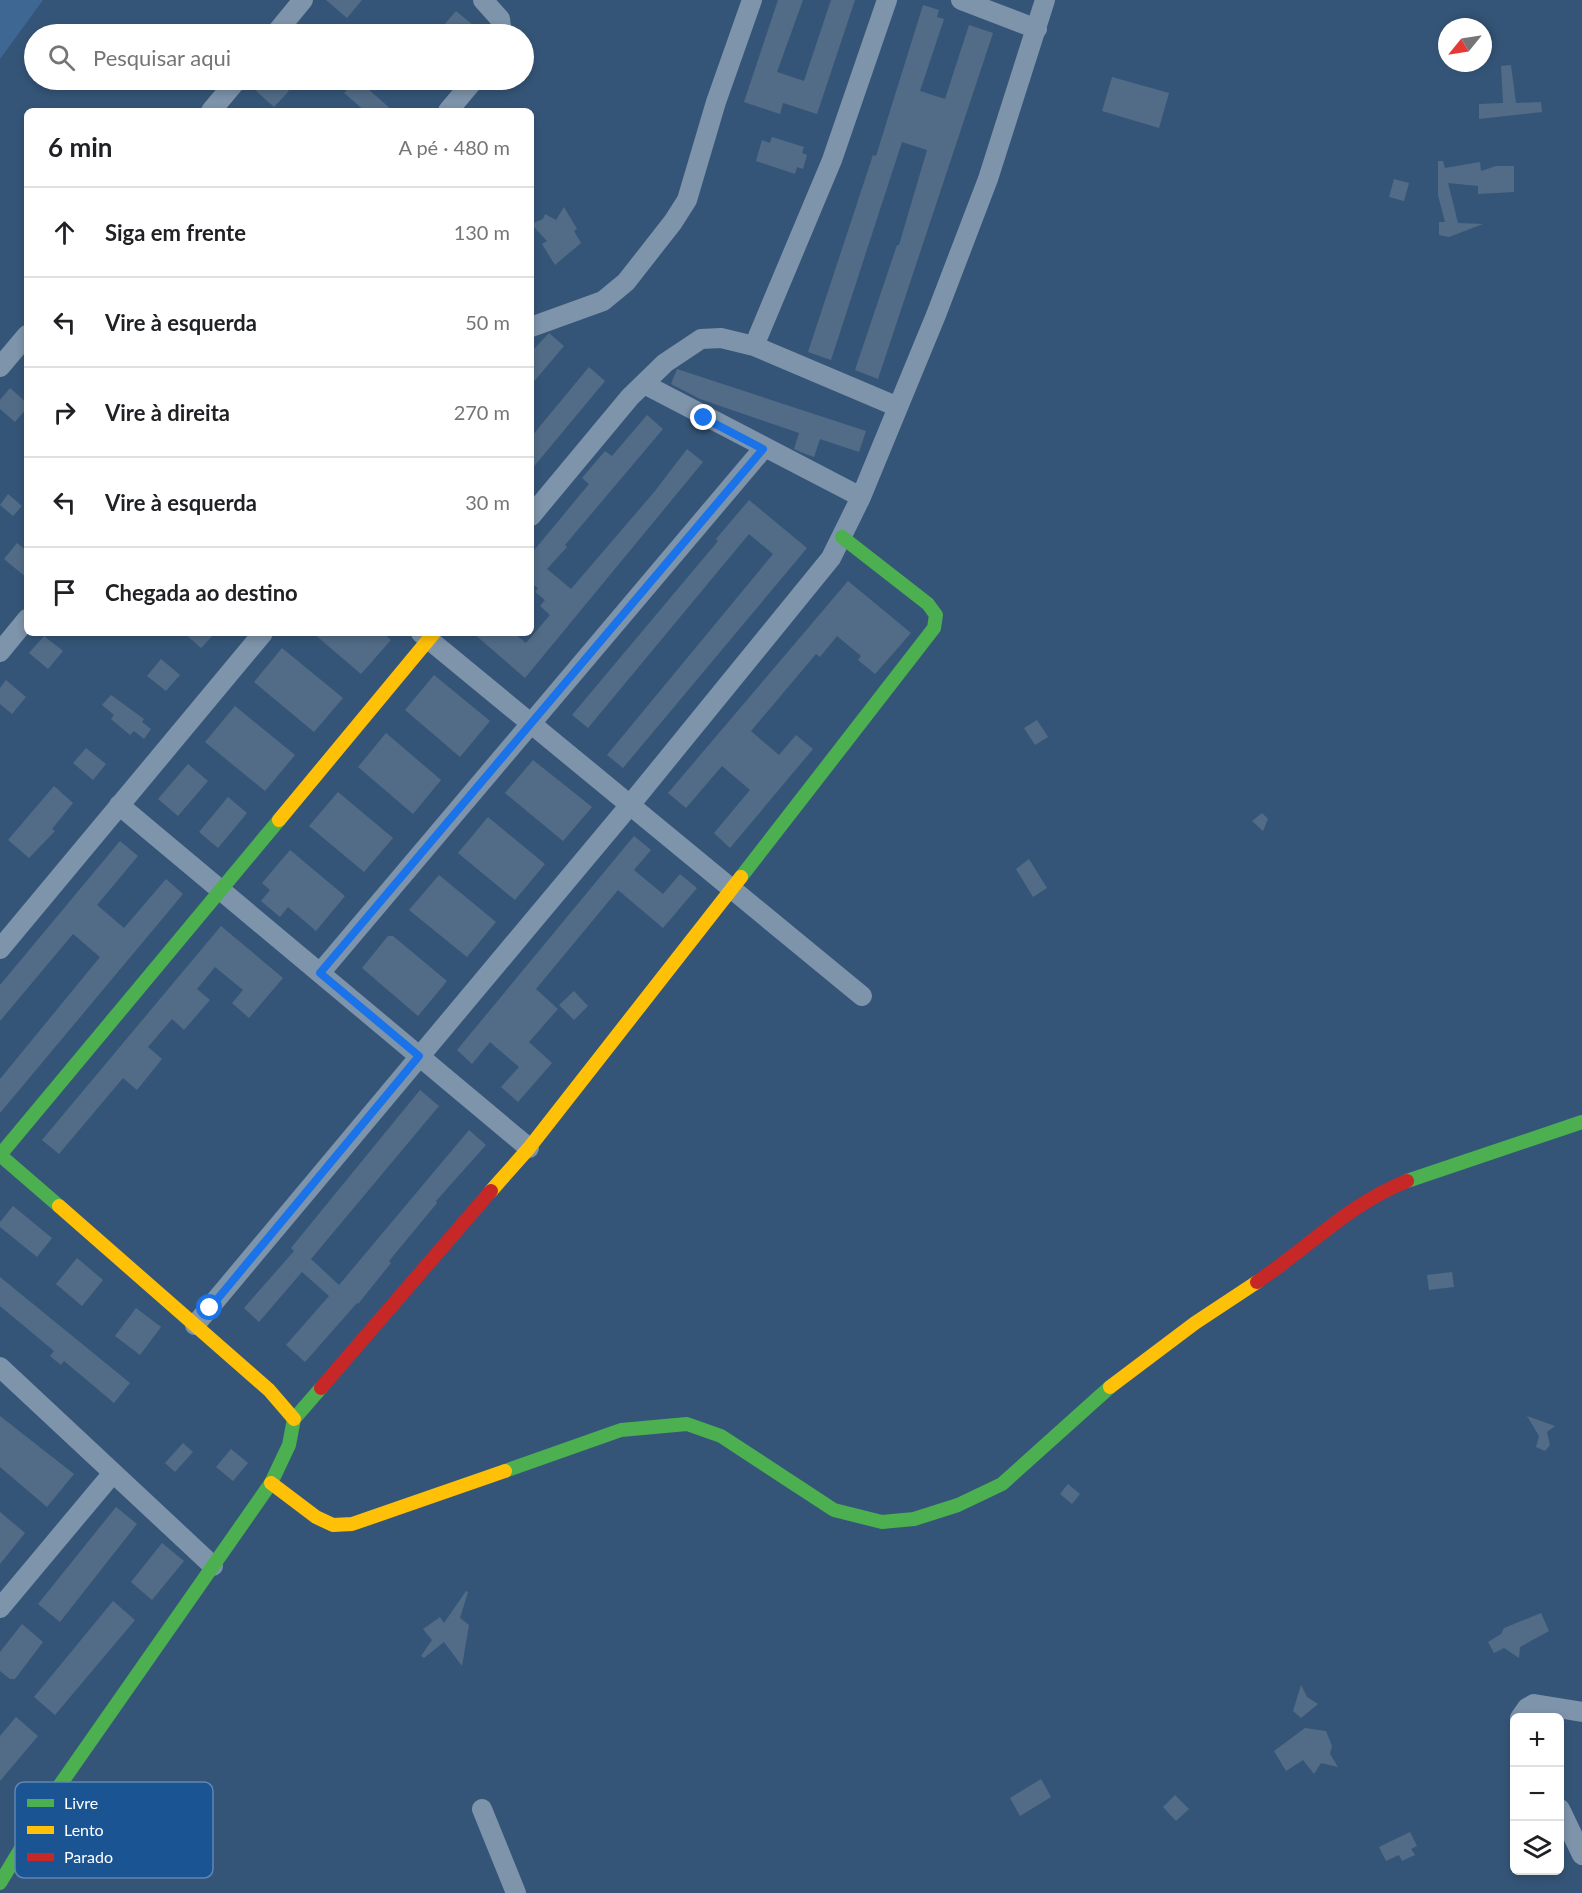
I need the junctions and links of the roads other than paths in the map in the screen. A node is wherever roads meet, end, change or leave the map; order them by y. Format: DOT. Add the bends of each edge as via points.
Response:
graph roads {
  1 [pos="303,0"];
  2 [pos="483,0"];
  3 [pos="752,0"];
  4 [pos="887,0"];
  5 [pos="961,0"];
  6 [pos="1045,0"];
  7 [pos="283,24"];
  8 [pos="501,24"];
  9 [pos="1037,29"];
  10 [pos="229,90"];
  11 [pos="466,90"];
  12 [pos="214,108"];
  13 [pos="451,108"];
  14 [pos="534,326"];
  15 [pos="24,339"];
  16 [pos="754,346"];
  17 [pos="0,368"];
  18 [pos="644,384"];
  19 [pos="898,407"];
  20 [pos="763,449"];
  21 [pos="861,497"];
  22 [pos="534,512"];
  23 [pos="842,537"];
  24 [pos="24,623"];
  25 [pos="260,636"];
  26 [pos="427,636"];
  27 [pos="429,636"];
  28 [pos="0,652"];
  29 [pos="530,722"];
  30 [pos="119,805"];
  31 [pos="630,805"];
  32 [pos="731,888"];
  33 [pos="220,889"];
  34 [pos="0,948"];
  35 [pos="320,973"];
  36 [pos="862,996"];
  37 [pos="419,1056"];
  38 [pos="1582,1122"];
  39 [pos="529,1148"];
  40 [pos="195,1325"];
  41 [pos="0,1367"];
  42 [pos="294,1419"];
  43 [pos="113,1473"];
  44 [pos="271,1483"];
  45 [pos="213,1566"];
  46 [pos="0,1608"];
  47 [pos="1582,1712"];
  48 [pos="1524,1713"];
  49 [pos="63,1782"];
  50 [pos="482,1809"];
  51 [pos="1564,1817"];
  52 [pos="1582,1855"];
  53 [pos="15,1859"];
  54 [pos="0,1883"];
  55 [pos="516,1893"];
  1 -- 7 [label="street"];
  2 -- 8 [label="street"];
  3 -- 14 [label="street" via="687,200 673,222 626,282 603,301"];
  4 -- 16 [label="street" via="832,160"];
  5 -- 9 [label="street"];
  6 -- 9 [label="street"];
  9 -- 19 [label="street" via="988,179"];
  10 -- 12 [label="street"];
  11 -- 13 [label="street"];
  15 -- 17 [label="street"];
  16 -- 18 [label="street" via="721,338 701,339 665,363"];
  16 -- 19 [label="street"];
  18 -- 20 [label="street"];
  18 -- 22 [label="street"];
  19 -- 21 [label="street"];
  20 -- 21 [label="street"];
  20 -- 29 [label="street"];
  21 -- 23 [label="street"];
  23 -- 31 [label="street" via="831,558"];
  23 -- 32 [label="street" via="928,604 936,615 934,628 906,670"];
  24 -- 28 [label="street"];
  25 -- 30 [label="street"];
  26 -- 33 [label="street"];
  27 -- 29 [label="street"];
  29 -- 31 [label="street"];
  29 -- 35 [label="street"];
  30 -- 33 [label="street"];
  30 -- 34 [label="street"];
  31 -- 32 [label="street"];
  31 -- 37 [label="street"];
  32 -- 36 [label="street"];
  32 -- 39 [label="street"];
  33 -- 35 [label="street"];
  33 -- 40 [label="street" via="0,1155"];
  35 -- 37 [label="street"];
  37 -- 39 [label="street"];
  37 -- 40 [label="street"];
  38 -- 44 [label="street" via="1448,1166 1385,1191 1344,1215 1096,1398 1002,1484 958,1505 914,1519 882,1522 834,1510 721,1436 687,1424 621,1430 352,1524 333,1525 316,1517"];
  39 -- 42 [label="street"];
  40 -- 42 [label="street" via="269,1390"];
  41 -- 43 [label="street"];
  42 -- 44 [label="street" via="293,1436"];
  43 -- 45 [label="street"];
  43 -- 46 [label="street"];
  44 -- 45 [label="street"];
  45 -- 49 [label="street"];
  47 -- 48 [label="street" via="1534,1704"];
  50 -- 55 [label="street"];
  51 -- 52 [label="street"];
  53 -- 54 [label="street"];
}
